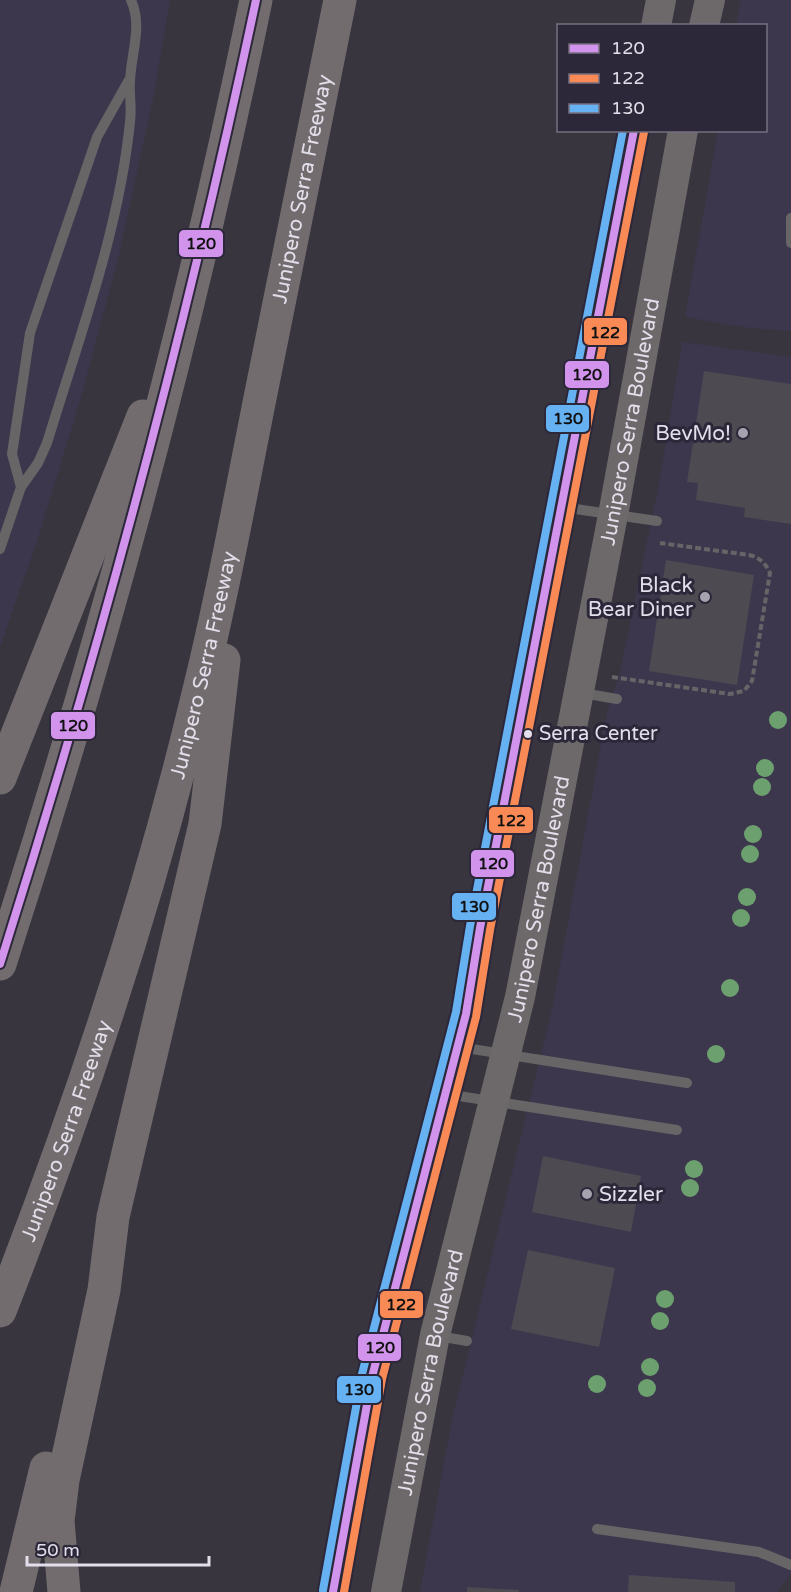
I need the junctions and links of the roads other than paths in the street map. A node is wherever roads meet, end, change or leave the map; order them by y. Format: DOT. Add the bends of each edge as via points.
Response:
graph roads {
  1 [pos="131,0"];
  2 [pos="256,0"];
  3 [pos="340,0"];
  4 [pos="661,0"];
  5 [pos="710,0"];
  6 [pos="656,24"];
  7 [pos="704,24"];
  8 [pos="130,80"];
  9 [pos="634,132"];
  10 [pos="683,132"];
  11 [pos="791,218"];
  12 [pos="791,243"];
  13 [pos="198,268"];
  14 [pos="21,487"];
  15 [pos="240,500"];
  16 [pos="562,507"];
  17 [pos="613,514"];
  18 [pos="657,521"];
  19 [pos="0,549"];
  20 [pos="579,692"];
  21 [pos="617,699"];
  22 [pos="0,778"];
  23 [pos="0,964"];
  24 [pos="458,1047"];
  25 [pos="506,1055"];
  26 [pos="687,1083"];
  27 [pos="446,1094"];
  28 [pos="495,1101"];
  29 [pos="677,1130"];
  30 [pos="113,1217"];
  31 [pos="0,1311"];
  32 [pos="435,1335"];
  33 [pos="467,1341"];
  34 [pos="597,1529"];
  35 [pos="791,1565"];
  36 [pos="16,1592"];
  37 [pos="64,1592"];
  38 [pos="333,1592"];
  39 [pos="386,1592"];
  1 -- 8 [label="lane" via="138,28"];
  2 -- 13 [label="highway"];
  3 -- 15 [label="highway, Junipero Serra Freeway"];
  4 -- 6 [label="main road"];
  5 -- 7 [label="main road"];
  8 -- 14 [label="lane" via="127,149 92,299 47,443"];
  8 -- 14 [label="lane" via="97,137 30,333 12,454"];
  9 -- 16 [label="main road"];
  10 -- 17 [label="main road, Junipero Serra Boulevard"];
  11 -- 12 [label="lane"];
  13 -- 22 [label="highway"];
  13 -- 23 [label="highway" via="144,485 90,678"];
  14 -- 19 [label="lane"];
  15 -- 30 [label="highway" via="205,824"];
  15 -- 31 [label="highway, Junipero Serra Freeway" via="196,703 138,917 68,1131"];
  16 -- 17 [label="lane"];
  16 -- 24 [label="main road"];
  17 -- 18 [label="lane"];
  17 -- 20 [label="main road, Junipero Serra Boulevard"];
  20 -- 21 [label="lane"];
  20 -- 25 [label="main road, Junipero Serra Boulevard"];
  24 -- 25 [label="lane"];
  24 -- 27 [label="main road"];
  25 -- 26 [label="lane"];
  25 -- 28 [label="main road, Junipero Serra Boulevard"];
  27 -- 28 [label="lane"];
  27 -- 38 [label="main road" via="372,1377"];
  28 -- 29 [label="lane"];
  28 -- 32 [label="main road, Junipero Serra Boulevard"];
  30 -- 36 [label="highway" via="90,1286"];
  30 -- 37 [label="highway" via="104,1290 60,1502"];
  32 -- 33 [label="lane"];
  32 -- 39 [label="main road, Junipero Serra Boulevard"];
  34 -- 35 [label="lane" via="759,1552"];
}
